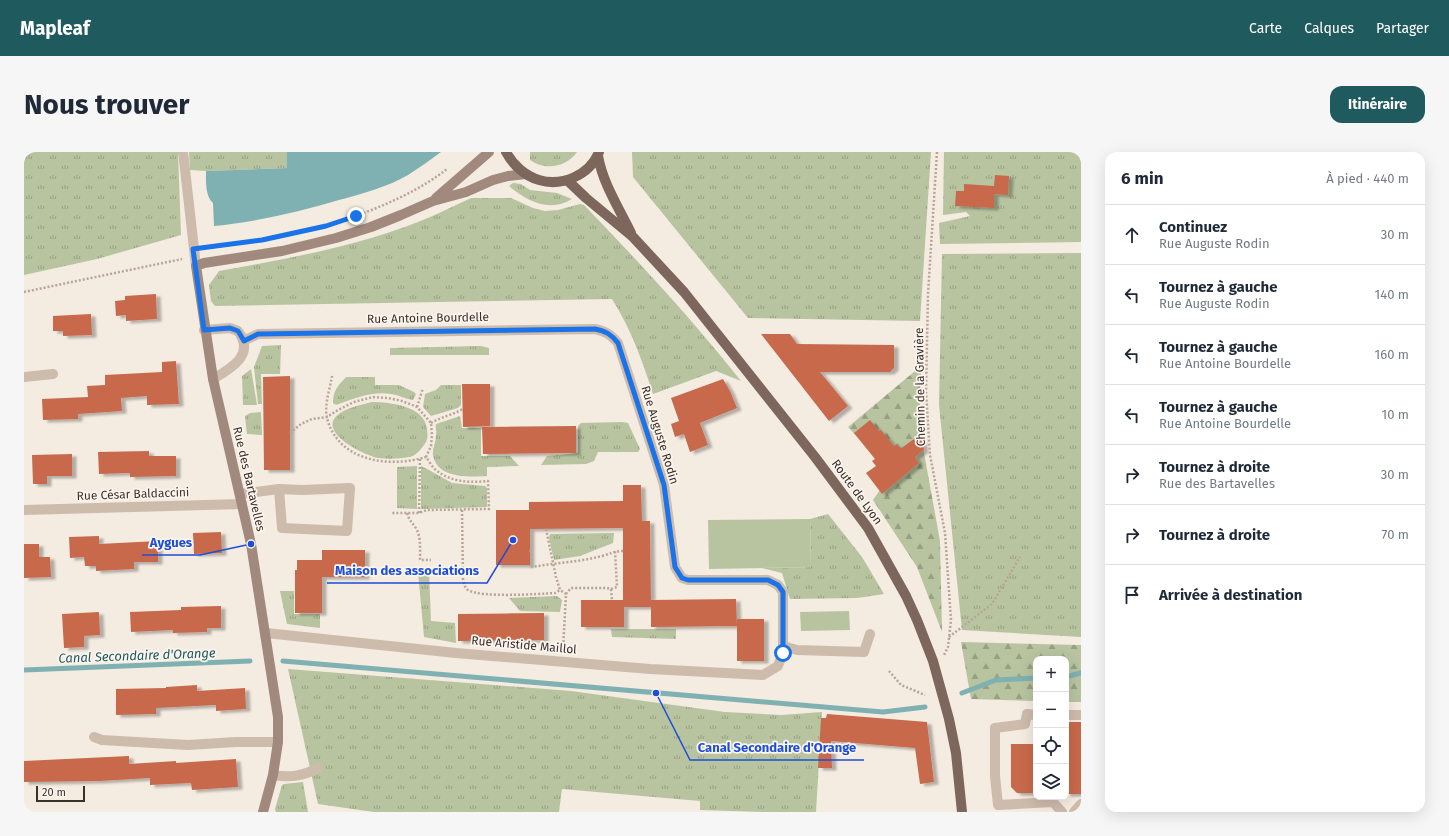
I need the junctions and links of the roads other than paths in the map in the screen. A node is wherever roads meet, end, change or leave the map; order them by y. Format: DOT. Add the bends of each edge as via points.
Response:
graph roads {
  1 [pos="183,152"];
  2 [pos="489,152"];
  3 [pos="506,152"];
  4 [pos="598,154"];
  5 [pos="526,174"];
  6 [pos="567,180"];
  7 [pos="432,201"];
  8 [pos="633,237"];
  9 [pos="194,257"];
  10 [pos="204,330"];
  11 [pos="612,336"];
  12 [pos="244,341"];
  13 [pos="53,374"];
  14 [pos="24,377"];
  15 [pos="213,379"];
  16 [pos="279,489"];
  17 [pos="241,499"];
  18 [pos="24,510"];
  19 [pos="266,633"];
  20 [pos="870,634"];
  21 [pos="783,646"];
  22 [pos="778,666"];
  23 [pos="1033,714"];
  24 [pos="1069,715"];
  25 [pos="1081,715"];
  26 [pos="94,737"];
  27 [pos="278,742"];
  28 [pos="318,768"];
  29 [pos="273,775"];
  30 [pos="1081,804"];
  31 [pos="262,812"];
  32 [pos="962,812"];
  33 [pos="1062,812"];
  34 [pos="1074,812"];
  1 -- 9 [label="street, Rue des Bartavelles"];
  2 -- 7 [label="street"];
  3 -- 5 [label="main road" via="515,165"];
  4 -- 6 [label="main road" via="585,171"];
  4 -- 8 [label="main road, Route de Lyon" via="600,171"];
  5 -- 6 [label="main road" via="539,180"];
  5 -- 7 [label="street" via="493,180 466,192"];
  6 -- 8 [label="main road, Route de Lyon"];
  7 -- 9 [label="street" via="336,238 282,251 204,263"];
  8 -- 32 [label="main road, Route de Lyon" via="684,292 868,528 906,596 933,661 956,753"];
  9 -- 10 [label="street, Rue des Bartavelles"];
  10 -- 12 [label="street" via="230,328 238,331"];
  10 -- 15 [label="street, Rue des Bartavelles"];
  11 -- 12 [label="street, Rue Antoine Bourdelle" via="595,329 498,330 258,334"];
  11 -- 21 [label="street, Rue Auguste Rodin" via="618,343 664,485 675,567 682,578 688,580 768,580 778,585 783,592"];
  12 -- 15 [label="street" via="238,363"];
  13 -- 14 [label="street"];
  15 -- 17 [label="street, Rue des Bartavelles"];
  16 -- 16 [label="street, Rue César Baldaccini" via="350,488 347,531 282,528"];
  16 -- 17 [label="street, Rue César Baldaccini"];
  17 -- 18 [label="street, Rue César Baldaccini"];
  17 -- 19 [label="street, Rue des Bartavelles"];
  19 -- 22 [label="street, Rue Aristide Maillol" via="449,652 650,668 763,675"];
  19 -- 27 [label="street, Rue des Bartavelles" via="278,717"];
  20 -- 21 [label="street" via="864,652 797,650"];
  21 -- 22 [label="street, Rue Auguste Rodin"];
  23 -- 33 [label="street" via="1027,714 1025,724 995,728 994,776 998,805 1053,802"];
  24 -- 25 [label="street"];
  26 -- 27 [label="street" via="102,740 188,745"];
  27 -- 29 [label="street, Rue des Bartavelles"];
  28 -- 29 [label="street" via="304,775"];
  29 -- 31 [label="street, Rue des Bartavelles"];
  30 -- 34 [label="street"];
}
